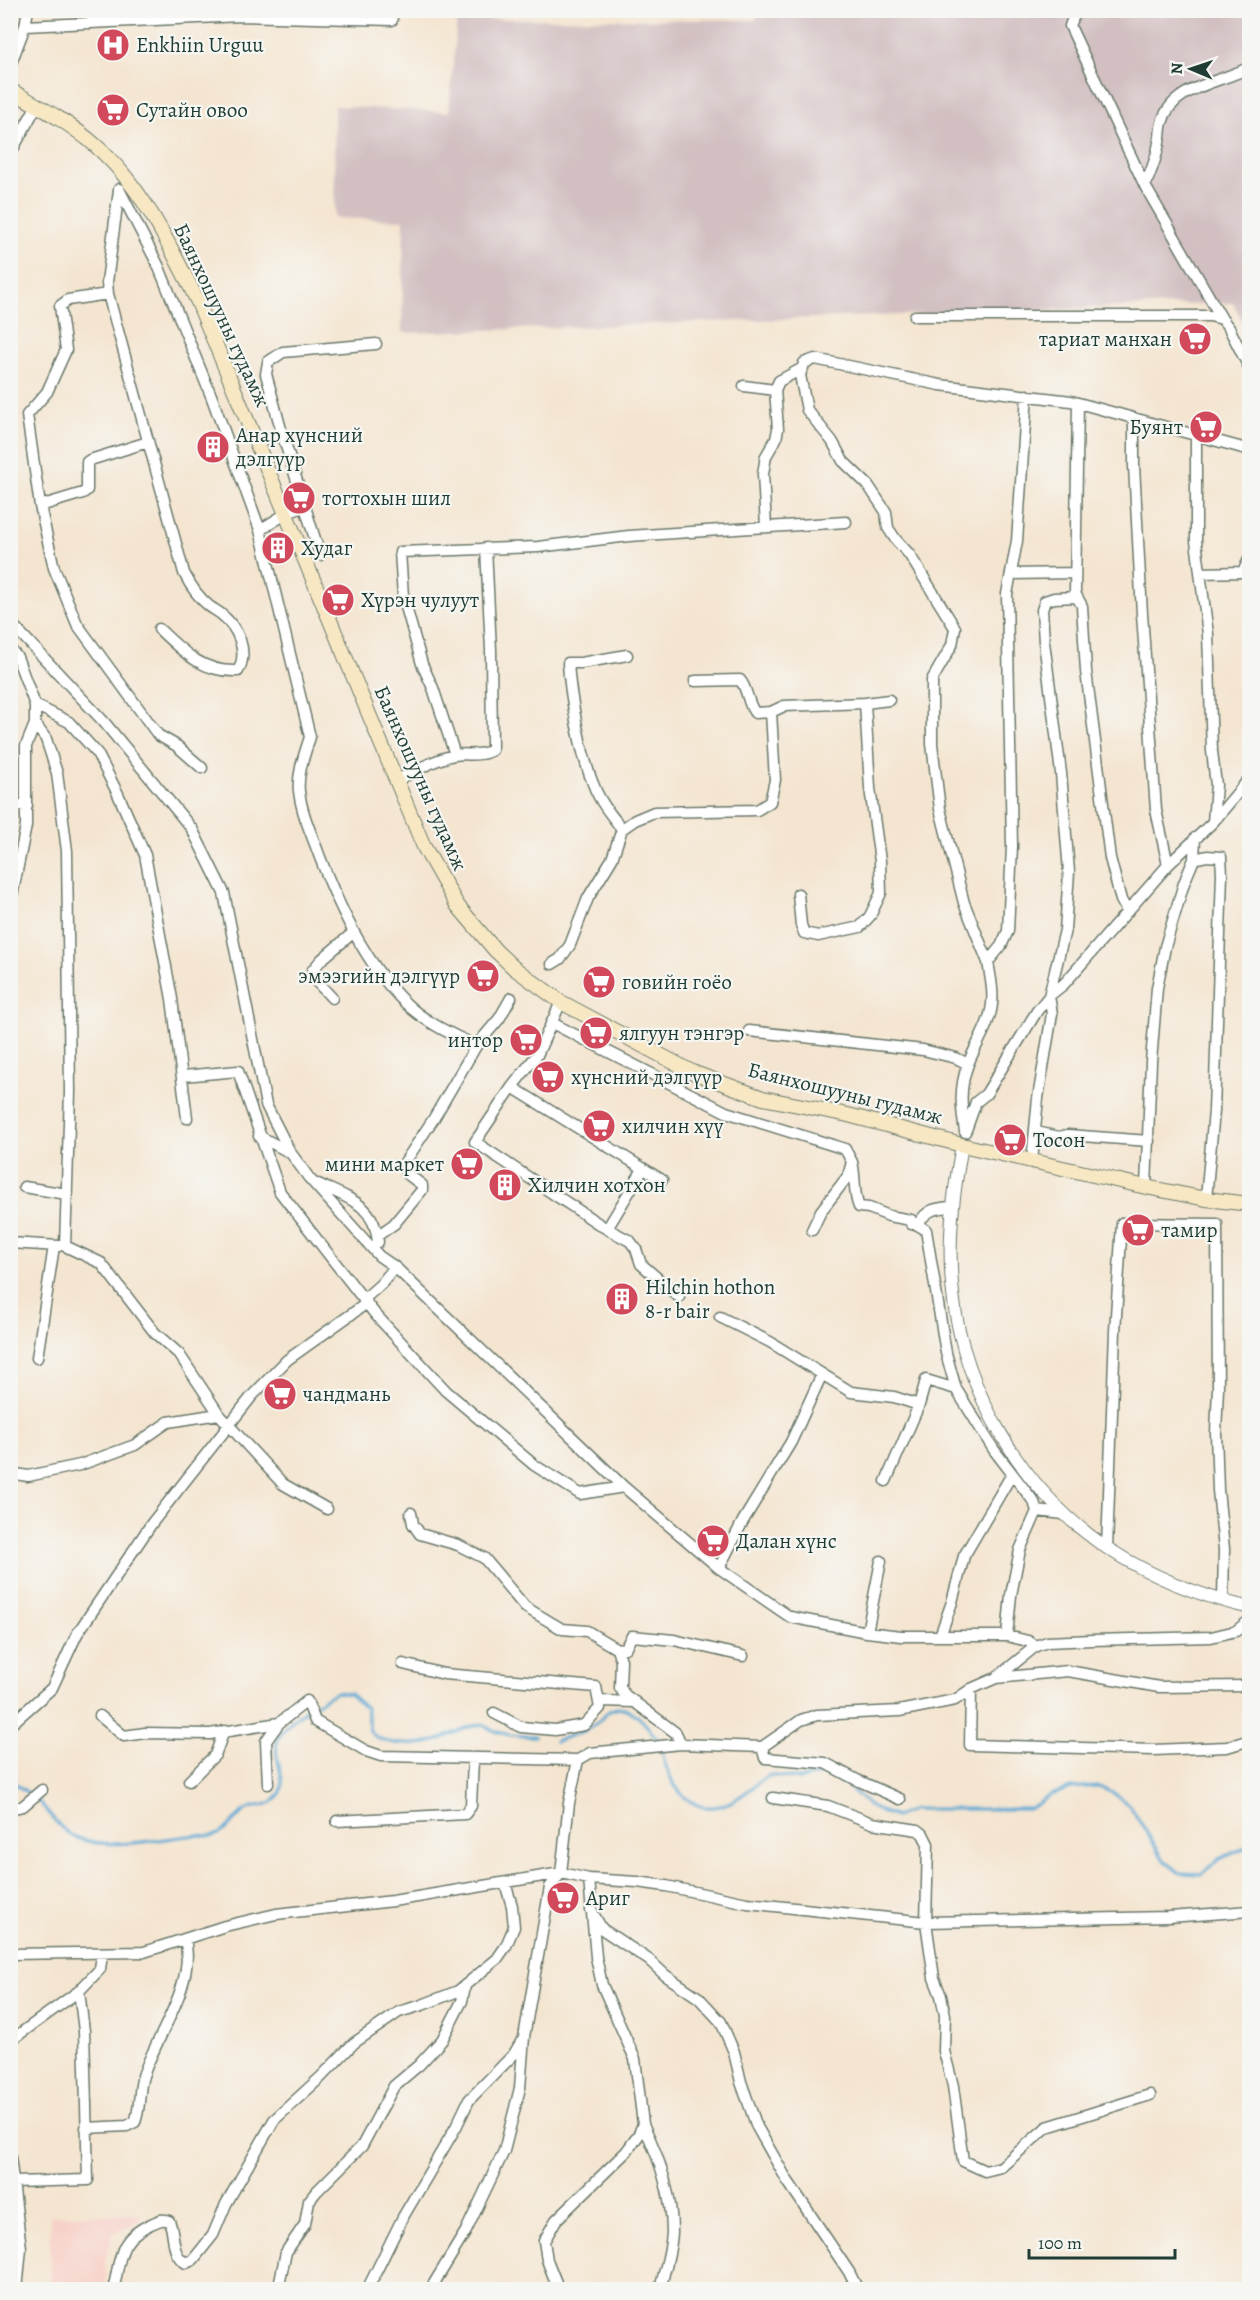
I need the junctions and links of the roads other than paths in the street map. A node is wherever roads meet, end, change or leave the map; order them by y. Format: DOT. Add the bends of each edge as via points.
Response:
graph roads {
  1 [pos="28,10"];
  2 [pos="1076,10"];
  3 [pos="392,21"];
  4 [pos="25,26"];
  5 [pos="10,66"];
  6 [pos="1250,67"];
  7 [pos="10,90"];
  8 [pos="37,105"];
  9 [pos="10,154"];
  10 [pos="119,170"];
  11 [pos="1145,186"];
  12 [pos="119,190"];
  13 [pos="108,294"];
  14 [pos="915,316"];
  15 [pos="1222,319"];
  16 [pos="376,344"];
  17 [pos="802,368"];
  18 [pos="1250,369"];
  19 [pos="744,386"];
  20 [pos="775,390"];
  21 [pos="1027,395"];
  22 [pos="1078,403"];
  23 [pos="1134,418"];
  24 [pos="282,433"];
  25 [pos="1196,435"];
  26 [pos="148,442"];
  27 [pos="257,443"];
  28 [pos="1250,450"];
  29 [pos="39,506"];
  30 [pos="303,507"];
  31 [pos="287,513"];
  32 [pos="846,522"];
  33 [pos="766,528"];
  34 [pos="260,530"];
  35 [pos="486,548"];
  36 [pos="320,555"];
  37 [pos="1250,557"];
  38 [pos="1075,573"];
  39 [pos="1200,573"];
  40 [pos="1011,574"];
  41 [pos="1076,597"];
  42 [pos="10,622"];
  43 [pos="159,629"];
  44 [pos="10,649"];
  45 [pos="627,655"];
  46 [pos="694,681"];
  47 [pos="889,700"];
  48 [pos="865,703"];
  49 [pos="35,705"];
  50 [pos="771,712"];
  51 [pos="35,724"];
  52 [pos="455,755"];
  53 [pos="202,768"];
  54 [pos="1250,778"];
  55 [pos="396,781"];
  56 [pos="10,804"];
  57 [pos="27,806"];
  58 [pos="1213,822"];
  59 [pos="622,829"];
  60 [pos="1195,838"];
  61 [pos="1194,859"];
  62 [pos="1168,865"];
  63 [pos="798,894"];
  64 [pos="10,906"];
  65 [pos="1127,911"];
  66 [pos="354,933"];
  67 [pos="988,962"];
  68 [pos="552,964"];
  69 [pos="1049,996"];
  70 [pos="332,998"];
  71 [pos="511,998"];
  72 [pos="561,1002"];
  73 [pos="552,1023"];
  74 [pos="749,1031"];
  75 [pos="476,1046"];
  76 [pos="968,1064"];
  77 [pos="183,1076"];
  78 [pos="512,1087"];
  79 [pos="187,1118"];
  80 [pos="1036,1132"];
  81 [pos="259,1136"];
  82 [pos="964,1138"];
  83 [pos="1149,1141"];
  84 [pos="290,1152"];
  85 [pos="1032,1161"];
  86 [pos="852,1162"];
  87 [pos="643,1169"];
  88 [pos="662,1180"];
  89 [pos="313,1182"];
  90 [pos="1146,1186"];
  91 [pos="24,1187"];
  92 [pos="67,1194"];
  93 [pos="1206,1199"];
  94 [pos="1250,1204"];
  95 [pos="952,1207"];
  96 [pos="918,1225"];
  97 [pos="607,1229"];
  98 [pos="812,1230"];
  99 [pos="377,1236"];
  100 [pos="10,1243"];
  101 [pos="59,1246"];
  102 [pos="379,1256"];
  103 [pos="395,1267"];
  104 [pos="680,1297"];
  105 [pos="365,1301"];
  106 [pos="720,1317"];
  107 [pos="36,1358"];
  108 [pos="822,1374"];
  109 [pos="956,1389"];
  110 [pos="919,1405"];
  111 [pos="219,1414"];
  112 [pos="228,1425"];
  113 [pos="10,1473"];
  114 [pos="1012,1474"];
  115 [pos="886,1480"];
  116 [pos="624,1487"];
  117 [pos="327,1509"];
  118 [pos="1037,1511"];
  119 [pos="411,1513"];
  120 [pos="1064,1514"];
  121 [pos="1107,1548"];
  122 [pos="881,1562"];
  123 [pos="719,1568"];
  124 [pos="1223,1601"];
  125 [pos="1250,1608"];
  126 [pos="1250,1620"];
  127 [pos="867,1632"];
  128 [pos="940,1636"];
  129 [pos="1007,1636"];
  130 [pos="1036,1646"];
  131 [pos="617,1649"];
  132 [pos="743,1656"];
  133 [pos="404,1665"];
  134 [pos="996,1678"];
  135 [pos="1247,1686"];
  136 [pos="971,1689"];
  137 [pos="600,1701"];
  138 [pos="635,1702"];
  139 [pos="494,1713"];
  140 [pos="100,1716"];
  141 [pos="279,1723"];
  142 [pos="10,1725"];
  143 [pos="224,1731"];
  144 [pos="1250,1740"];
  145 [pos="676,1745"];
  146 [pos="762,1747"];
  147 [pos="473,1759"];
  148 [pos="578,1760"];
  149 [pos="189,1781"];
  150 [pos="268,1784"];
  151 [pos="37,1794"];
  152 [pos="774,1798"];
  153 [pos="900,1799"];
  154 [pos="10,1809"];
  155 [pos="337,1821"];
  156 [pos="561,1873"];
  157 [pos="588,1879"];
  158 [pos="505,1883"];
  159 [pos="591,1910"];
  160 [pos="1250,1911"];
  161 [pos="926,1922"];
  162 [pos="185,1939"];
  163 [pos="10,1954"];
  164 [pos="102,1954"];
  165 [pos="465,1986"];
  166 [pos="79,1991"];
  167 [pos="524,2037"];
  168 [pos="10,2042"];
  169 [pos="1150,2095"];
  170 [pos="644,2124"];
  171 [pos="86,2128"];
  172 [pos="10,2156"];
  173 [pos="13,2182"];
  174 [pos="16,2289"];
  175 [pos="114,2289"];
  176 [pos="278,2289"];
  177 [pos="367,2289"];
  178 [pos="430,2289"];
  179 [pos="559,2289"];
  180 [pos="660,2289"];
  181 [pos="858,2289"];
  1 -- 4 [label="street"];
  2 -- 11 [label="street" via="1070,26"];
  3 -- 4 [label="street" via="241,16"];
  4 -- 5 [label="street"];
  6 -- 11 [label="street" via="1189,92 1167,108 1156,159"];
  7 -- 8 [label="main road, Баянхошууны гудамж"];
  8 -- 9 [label="street"];
  8 -- 10 [label="main road, Баянхошууны гудамж" via="96,146"];
  10 -- 12 [label="street"];
  10 -- 27 [label="main road, Баянхошууны гудамж" via="144,201 178,261"];
  11 -- 15 [label="street"];
  12 -- 13 [label="street"];
  12 -- 34 [label="street" via="158,265"];
  13 -- 26 [label="street"];
  13 -- 29 [label="street" via="68,300 60,306 66,350 47,392 27,415"];
  14 -- 15 [label="street"];
  15 -- 18 [label="street"];
  16 -- 24 [label="street" via="283,352 272,357 267,374"];
  17 -- 20 [label="street" via="779,381"];
  17 -- 21 [label="street" via="815,359 940,386"];
  17 -- 67 [label="street" via="807,410 843,461 868,485 886,512 888,528 955,628 952,645 932,680 932,744 940,808 964,903"];
  19 -- 20 [label="street"];
  20 -- 33 [label="street" via="778,429 763,474"];
  21 -- 22 [label="street"];
  21 -- 40 [label="street" via="1017,541"];
  22 -- 23 [label="street"];
  22 -- 38 [label="street"];
  23 -- 25 [label="street"];
  23 -- 62 [label="street" via="1156,810"];
  24 -- 27 [label="street"];
  24 -- 30 [label="street"];
  25 -- 28 [label="street"];
  25 -- 39 [label="street" via="1196,541"];
  26 -- 29 [label="street" via="87,462 87,490"];
  26 -- 43 [label="street" via="184,573 192,587 233,629 244,647 243,661 238,670 206,666 188,656"];
  27 -- 31 [label="main road, Баянхошууны гудамж"];
  29 -- 53 [label="street" via="54,568 77,624 158,735"];
  30 -- 31 [label="street"];
  30 -- 36 [label="street"];
  31 -- 34 [label="street"];
  31 -- 55 [label="main road, Баянхошууны гудамж"];
  32 -- 33 [label="street"];
  33 -- 35 [label="street"];
  34 -- 66 [label="street" via="310,737 298,788 303,813 329,884"];
  35 -- 52 [label="street" via="492,750"];
  35 -- 52 [label="street" via="400,552 403,596 422,664"];
  37 -- 39 [label="street" via="1243,572"];
  38 -- 40 [label="street"];
  38 -- 41 [label="street"];
  39 -- 58 [label="street" via="1208,634 1215,769"];
  40 -- 67 [label="street" via="1007,594 1012,846 1008,931"];
  41 -- 65 [label="street" via="1082,606 1086,671 1110,858"];
  41 -- 69 [label="street" via="1049,599 1042,610 1069,872 1065,930"];
  42 -- 84 [label="street" via="104,722 192,829 224,893 266,1105"];
  44 -- 49 [label="street" via="17,657"];
  45 -- 59 [label="street" via="568,663 580,738 593,784 601,802"];
  46 -- 50 [label="street" via="740,680 755,713"];
  47 -- 48 [label="street"];
  48 -- 50 [label="street" via="784,706"];
  48 -- 63 [label="street" via="881,893 860,927 818,936 804,933"];
  49 -- 51 [label="street"];
  49 -- 77 [label="street" via="69,722 97,753 145,855"];
  50 -- 59 [label="street" via="775,780 770,802 757,810 654,812"];
  51 -- 57 [label="street" via="26,746"];
  51 -- 92 [label="street" via="46,739 57,773 67,851"];
  52 -- 55 [label="street"];
  54 -- 58 [label="street"];
  55 -- 72 [label="main road, Баянхошууны гудамж" via="424,847 457,905 514,968"];
  56 -- 57 [label="street"];
  57 -- 64 [label="street"];
  58 -- 60 [label="street"];
  59 -- 68 [label="street" via="612,859 588,898 570,945"];
  60 -- 61 [label="street"];
  60 -- 62 [label="street"];
  61 -- 83 [label="street" via="1165,947 1157,988"];
  61 -- 93 [label="street" via="1221,857 1222,874 1214,1111"];
  62 -- 65 [label="street"];
  65 -- 69 [label="street" via="1065,984"];
  66 -- 70 [label="street" via="312,971"];
  66 -- 75 [label="street" via="412,1008"];
  67 -- 76 [label="street" via="992,1004"];
  69 -- 80 [label="street" via="1052,1014"];
  69 -- 82 [label="street" via="986,1094 976,1102"];
  71 -- 75 [label="street"];
  72 -- 73 [label="street"];
  72 -- 82 [label="main road, Баянхошууны гудамж" via="692,1072 763,1098"];
  73 -- 78 [label="street" via="537,1055"];
  73 -- 86 [label="street" via="726,1112 845,1149"];
  74 -- 76 [label="street" via="923,1050"];
  75 -- 99 [label="street" via="405,1162 406,1173 422,1185 422,1190 394,1224"];
  76 -- 82 [label="street" via="960,1104"];
  77 -- 79 [label="street"];
  77 -- 81 [label="street" via="238,1071"];
  78 -- 87 [label="street"];
  78 -- 97 [label="street" via="475,1142"];
  80 -- 83 [label="street" via="1059,1137"];
  80 -- 85 [label="street"];
  81 -- 84 [label="street"];
  81 -- 105 [label="street" via="280,1192"];
  82 -- 85 [label="main road, Баянхошууны гудамж"];
  82 -- 95 [label="street"];
  83 -- 90 [label="street"];
  84 -- 89 [label="street"];
  85 -- 90 [label="main road, Баянхошууны гудамж"];
  86 -- 96 [label="street" via="860,1207"];
  86 -- 98 [label="street" via="848,1176 821,1211"];
  87 -- 88 [label="street"];
  87 -- 97 [label="street"];
  89 -- 99 [label="street" via="360,1203 371,1216"];
  89 -- 102 [label="street"];
  90 -- 93 [label="main road, Баянхошууны гудамж"];
  91 -- 92 [label="street"];
  92 -- 101 [label="street"];
  93 -- 94 [label="main road, Баянхошууны гудамж"];
  95 -- 96 [label="street" via="933,1208"];
  95 -- 120 [label="street" via="953,1295 972,1374 1006,1442"];
  96 -- 109 [label="street" via="928,1235 946,1353"];
  97 -- 104 [label="street" via="630,1241 641,1264"];
  99 -- 102 [label="street"];
  100 -- 101 [label="street"];
  101 -- 107 [label="street"];
  101 -- 111 [label="street" via="101,1263 155,1333 179,1354"];
  102 -- 103 [label="street"];
  103 -- 105 [label="street"];
  103 -- 116 [label="street"];
  105 -- 112 [label="street" via="286,1360"];
  105 -- 116 [label="street" via="446,1390 534,1465 580,1494"];
  106 -- 108 [label="street"];
  108 -- 110 [label="street" via="851,1392 894,1397"];
  108 -- 123 [label="street" via="791,1442"];
  109 -- 110 [label="street" via="926,1380"];
  109 -- 114 [label="street"];
  110 -- 115 [label="street"];
  111 -- 112 [label="street"];
  111 -- 113 [label="street" via="168,1422 135,1445 80,1465 28,1476"];
  112 -- 117 [label="street" via="284,1484"];
  112 -- 142 [label="street" via="152,1523 77,1634 52,1688"];
  114 -- 118 [label="street"];
  114 -- 128 [label="street" via="964,1556"];
  116 -- 123 [label="street"];
  118 -- 120 [label="street"];
  118 -- 129 [label="street" via="1020,1550"];
  119 -- 131 [label="street" via="420,1533 484,1558 525,1607 562,1629 587,1632"];
  120 -- 121 [label="street"];
  121 -- 124 [label="street" via="1173,1582"];
  121 -- 124 [label="street" via="1122,1223 1217,1224 1216,1433 1224,1549"];
  122 -- 127 [label="street"];
  123 -- 127 [label="street" via="790,1617"];
  124 -- 125 [label="street"];
  126 -- 130 [label="street" via="1236,1631 1211,1637 1047,1642"];
  127 -- 128 [label="street"];
  128 -- 129 [label="street"];
  129 -- 130 [label="street"];
  130 -- 134 [label="street"];
  131 -- 132 [label="street" via="625,1647 632,1636 674,1640"];
  131 -- 138 [label="street" via="621,1660 620,1688"];
  133 -- 137 [label="street" via="444,1674 596,1687"];
  134 -- 135 [label="street" via="1068,1671 1159,1688"];
  134 -- 136 [label="street"];
  136 -- 144 [label="street" via="970,1745 1154,1750 1227,1747"];
  136 -- 146 [label="street" via="955,1700 899,1711 817,1715 801,1720"];
  137 -- 138 [label="street"];
  137 -- 139 [label="street" via="600,1708 585,1725 555,1730 520,1727"];
  138 -- 145 [label="street" via="676,1733"];
  140 -- 143 [label="street" via="124,1736"];
  141 -- 143 [label="street"];
  141 -- 147 [label="street" via="309,1706 315,1721 381,1755"];
  141 -- 150 [label="street" via="266,1741"];
  143 -- 149 [label="street" via="215,1755"];
  145 -- 146 [label="street"];
  145 -- 148 [label="street" via="590,1753"];
  146 -- 153 [label="street" via="765,1758 825,1763"];
  147 -- 148 [label="street"];
  147 -- 155 [label="street" via="471,1806 465,1814"];
  148 -- 156 [label="street"];
  151 -- 154 [label="street" via="23,1806"];
  152 -- 161 [label="street" via="828,1806 872,1823 923,1834 928,1844"];
  156 -- 157 [label="street"];
  156 -- 158 [label="street"];
  156 -- 167 [label="street" via="550,1887"];
  157 -- 159 [label="street"];
  157 -- 161 [label="street" via="637,1881 747,1903"];
  158 -- 162 [label="street" via="276,1914"];
  158 -- 165 [label="street" via="514,1920 512,1935 490,1966"];
  159 -- 170 [label="street" via="602,1985 635,2059"];
  159 -- 181 [label="street" via="602,1929 699,1998 721,2022 758,2127 787,2180"];
  160 -- 161 [label="street" via="1169,1917"];
  161 -- 169 [label="street" via="934,1978 945,2015 944,2051 963,2161 985,2171 1001,2167 1047,2127"];
  162 -- 164 [label="street" via="144,1952"];
  162 -- 171 [label="street" via="187,1972 144,2074 135,2122"];
  163 -- 164 [label="street"];
  164 -- 166 [label="street" via="100,1969"];
  165 -- 175 [label="street" via="399,2012 354,2043 274,2120 226,2204 213,2235 193,2260 186,2263 176,2253 169,2221 164,2219 137,2231 126,2242 117,2264"];
  165 -- 176 [label="street" via="462,2001 442,2040 394,2086 362,2146 309,2201 305,2224 286,2252"];
  166 -- 168 [label="street"];
  166 -- 171 [label="street"];
  167 -- 177 [label="street" via="514,2054 470,2100"];
  167 -- 178 [label="street" via="520,2088 504,2151 466,2231"];
  170 -- 179 [label="street" via="626,2152 556,2220 544,2241"];
  170 -- 180 [label="street" via="656,2152 671,2211 672,2233"];
  171 -- 173 [label="street" via="88,2180"];
  172 -- 173 [label="street"];
  173 -- 174 [label="street" via="21,2248"];
}
